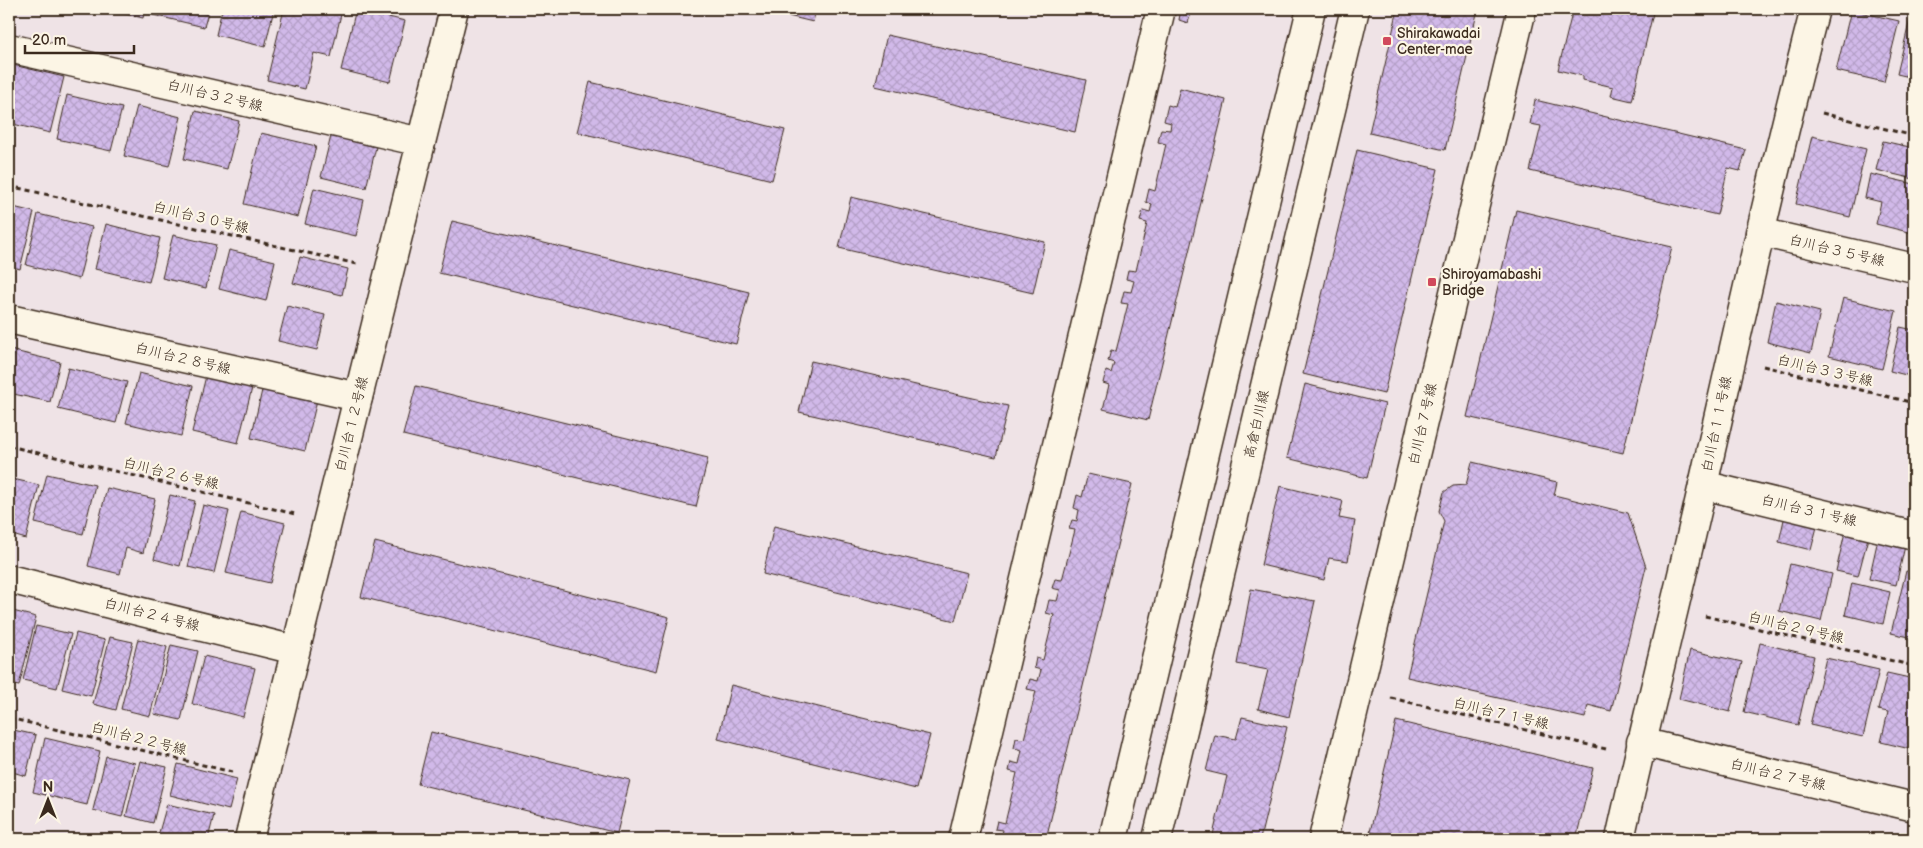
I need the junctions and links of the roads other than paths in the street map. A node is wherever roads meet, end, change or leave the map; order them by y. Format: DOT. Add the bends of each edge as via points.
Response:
graph roads {
  1 [pos="454,9"];
  2 [pos="1161,9"];
  3 [pos="1311,9"];
  4 [pos="1355,9"];
  5 [pos="1522,9"];
  6 [pos="1815,9"];
  7 [pos="9,48"];
  8 [pos="421,142"];
  9 [pos="1760,232"];
  10 [pos="1914,268"];
  11 [pos="9,319"];
  12 [pos="358,397"];
  13 [pos="1703,485"];
  14 [pos="1914,536"];
  15 [pos="9,579"];
  16 [pos="295,650"];
  17 [pos="1639,749"];
  18 [pos="1914,807"];
  19 [pos="249,839"];
  20 [pos="963,839"];
  21 [pos="1113,839"];
  22 [pos="1157,839"];
  23 [pos="1323,839"];
  24 [pos="1620,839"];
  1 -- 8 [label="street, 白川台１２号線"];
  2 -- 20 [label="street"];
  3 -- 21 [label="street"];
  4 -- 22 [label="street, 高倉白川線"];
  5 -- 23 [label="street, 白川台７号線"];
  6 -- 9 [label="street, 白川台１１号線"];
  7 -- 8 [label="street, 白川台３２号線"];
  8 -- 12 [label="street, 白川台１２号線"];
  9 -- 10 [label="street, 白川台３５号線"];
  9 -- 13 [label="street, 白川台１１号線"];
  11 -- 12 [label="street, 白川台２８号線"];
  12 -- 16 [label="street, 白川台１２号線"];
  13 -- 14 [label="street, 白川台３１号線"];
  13 -- 17 [label="street, 白川台１１号線"];
  15 -- 16 [label="street, 白川台２４号線"];
  16 -- 19 [label="street, 白川台１２号線"];
  17 -- 18 [label="street, 白川台２７号線"];
  17 -- 24 [label="street, 白川台１１号線"];
}
